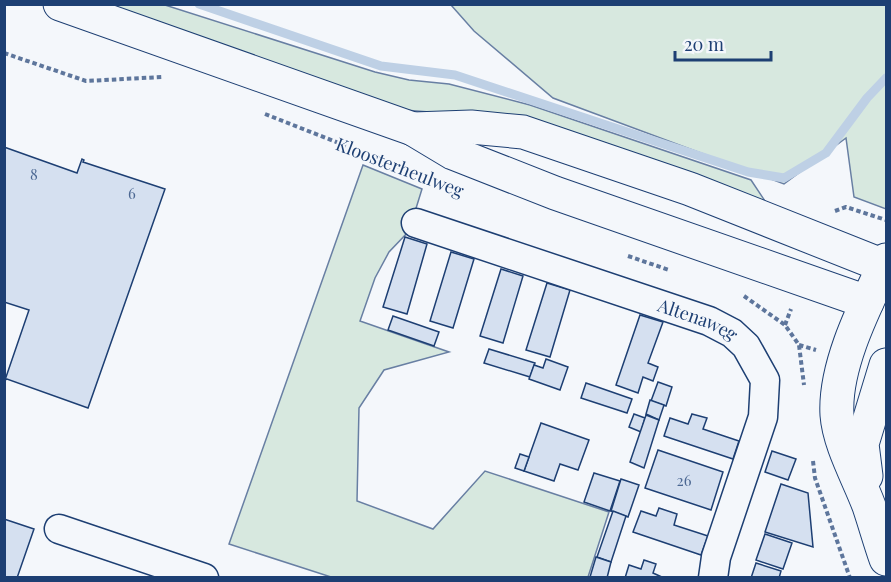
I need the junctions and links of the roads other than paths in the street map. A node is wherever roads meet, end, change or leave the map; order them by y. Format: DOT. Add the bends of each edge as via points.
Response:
graph roads {
  1 [pos="60,4"];
  2 [pos="413,129"];
  3 [pos="416,223"];
  4 [pos="886,266"];
  5 [pos="877,306"];
  6 [pos="886,365"];
  7 [pos="870,508"];
  8 [pos="59,529"];
  9 [pos="886,559"];
  10 [pos="204,578"];
  11 [pos="713,578"];
  1 -- 2 [label="street, Kloosterheulweg"];
  2 -- 4 [label="street, Kloosterheulweg" via="471,127 523,132 690,189"];
  2 -- 5 [label="street, Kloosterheulweg" via="453,153 555,193"];
  3 -- 11 [label="street, Altenaweg" via="709,321 746,346 765,380 763,417 716,557"];
  4 -- 5 [label="street"];
  5 -- 7 [label="street" via="845,360 837,416"];
  6 -- 7 [label="street" via="862,444"];
  7 -- 9 [label="street"];
  8 -- 10 [label="street"];
}
